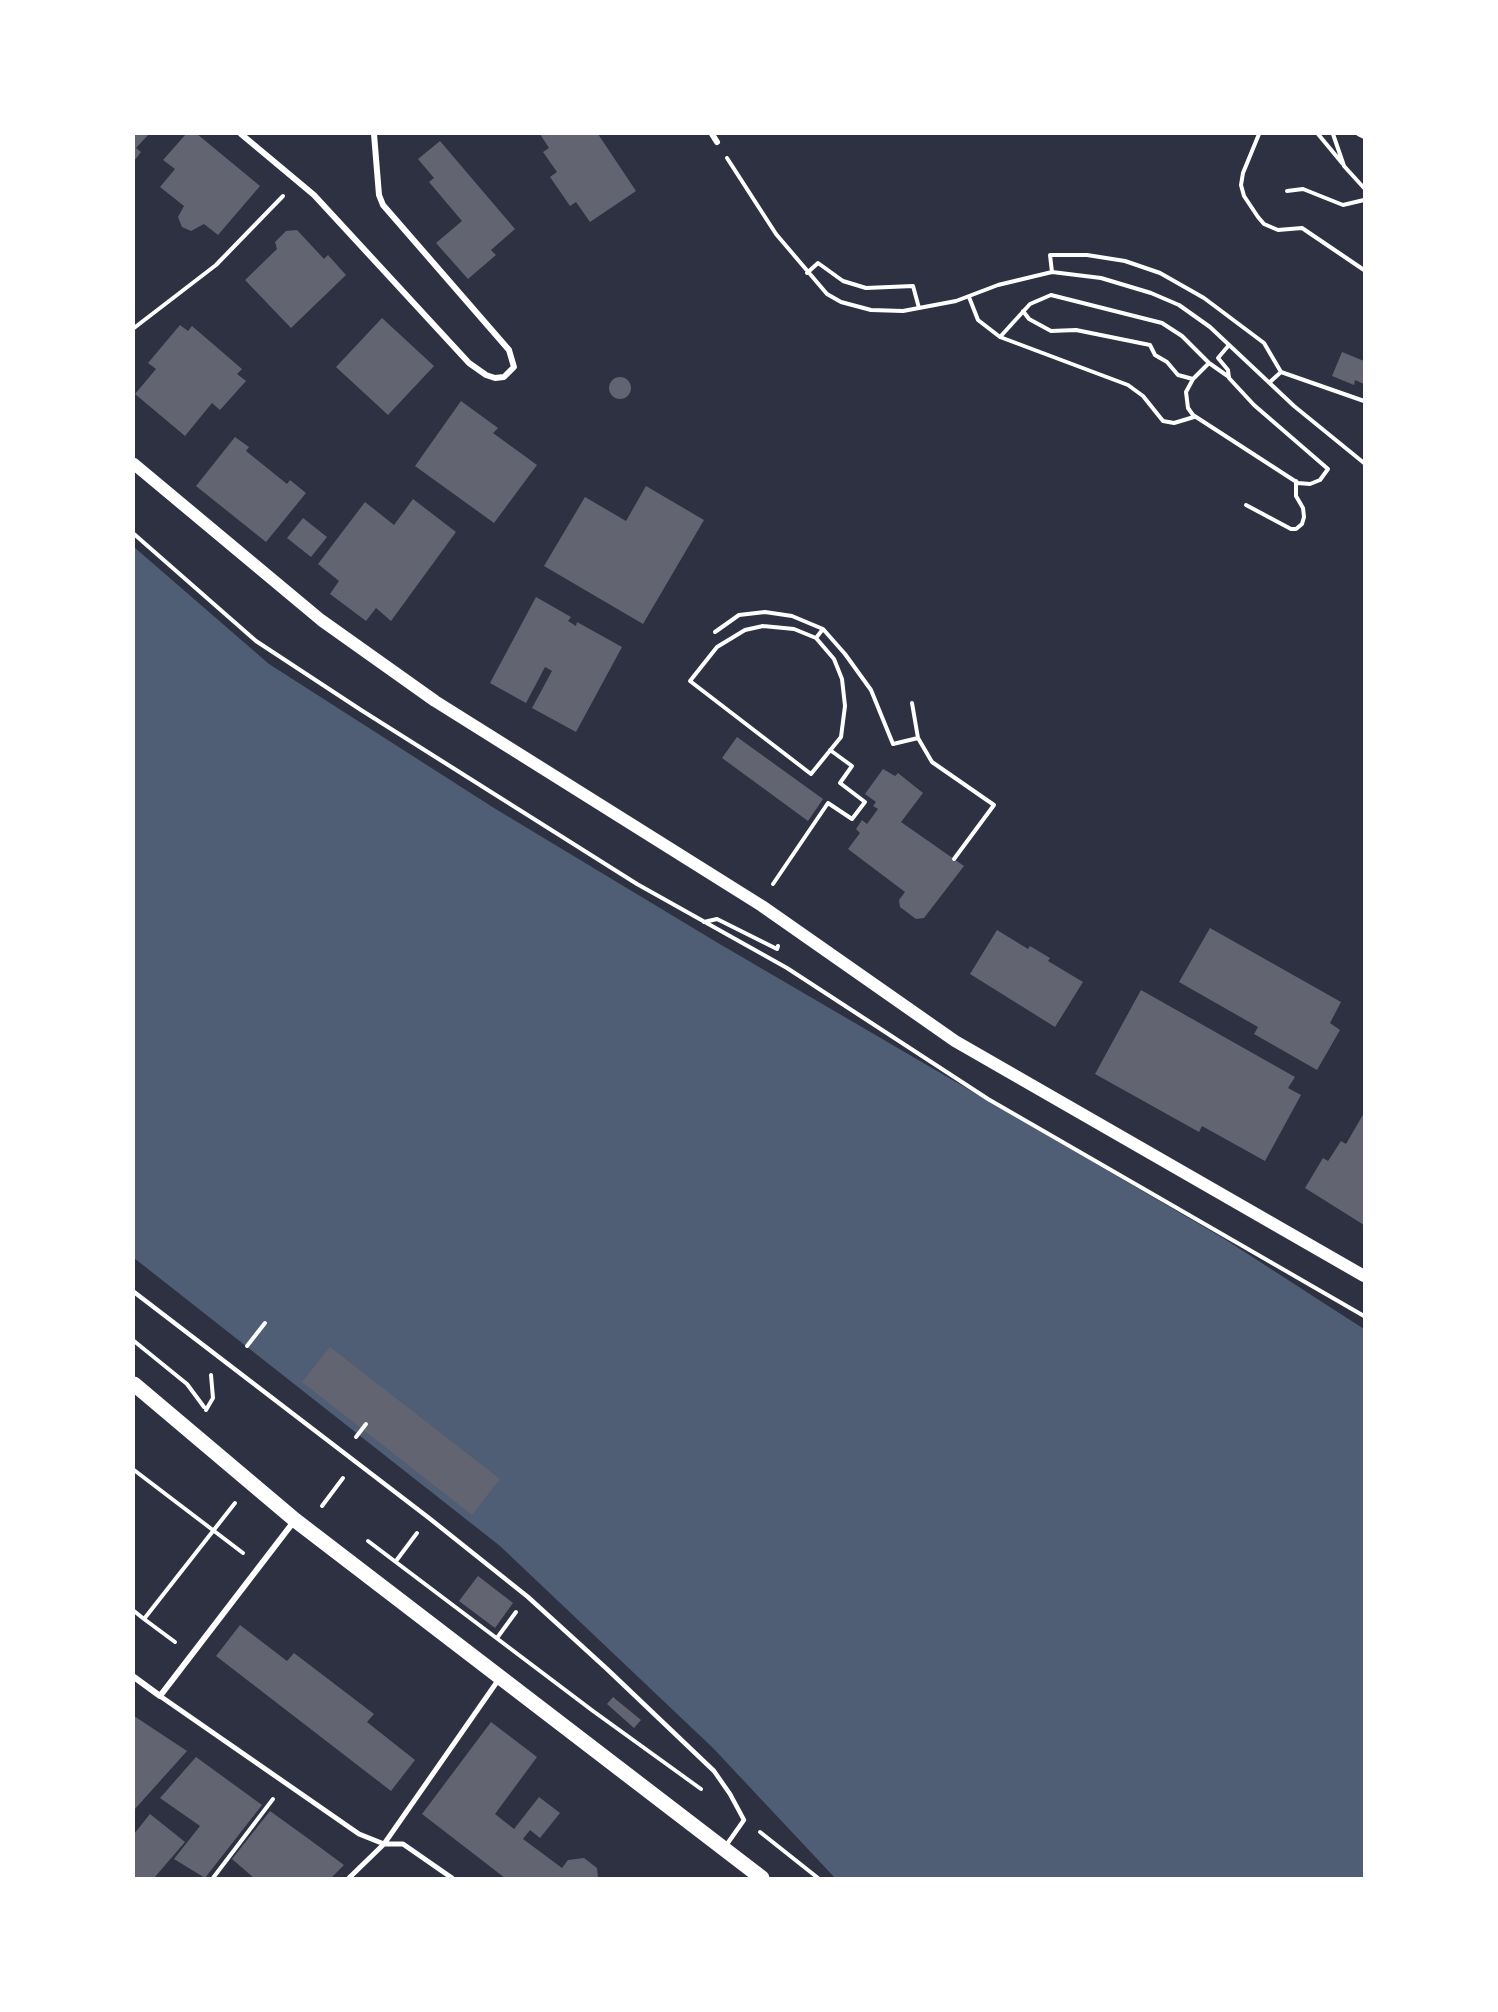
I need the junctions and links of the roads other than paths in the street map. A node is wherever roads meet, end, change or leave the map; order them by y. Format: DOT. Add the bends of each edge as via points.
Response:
graph roads {
  1 [pos="241,134"];
  2 [pos="374,134"];
  3 [pos="712,134"];
  4 [pos="717,142"];
  5 [pos="134,464"];
  6 [pos="1365,1276"];
  7 [pos="134,1292"];
  8 [pos="134,1384"];
  9 [pos="295,1520"];
  10 [pos="134,1677"];
  11 [pos="501,1678"];
  12 [pos="160,1696"];
  13 [pos="384,1844"];
  14 [pos="723,1849"];
  15 [pos="349,1878"];
  16 [pos="452,1878"];
  17 [pos="762,1878"];
  1 -- 2 [label="street" via="298,180 469,363 486,375 504,377 514,367 509,350 383,205"];
  3 -- 4 [label="street"];
  5 -- 6 [label="main road" via="321,620 435,701 762,906 955,1041"];
  7 -- 14 [label="lane" via="528,1597 714,1771 744,1820"];
  8 -- 9 [label="main road"];
  9 -- 11 [label="main road"];
  9 -- 12 [label="street"];
  10 -- 12 [label="street"];
  11 -- 13 [label="street"];
  11 -- 14 [label="main road"];
  12 -- 13 [label="street" via="359,1834"];
  13 -- 15 [label="street"];
  13 -- 16 [label="street" via="403,1844"];
  14 -- 17 [label="main road"];
}
